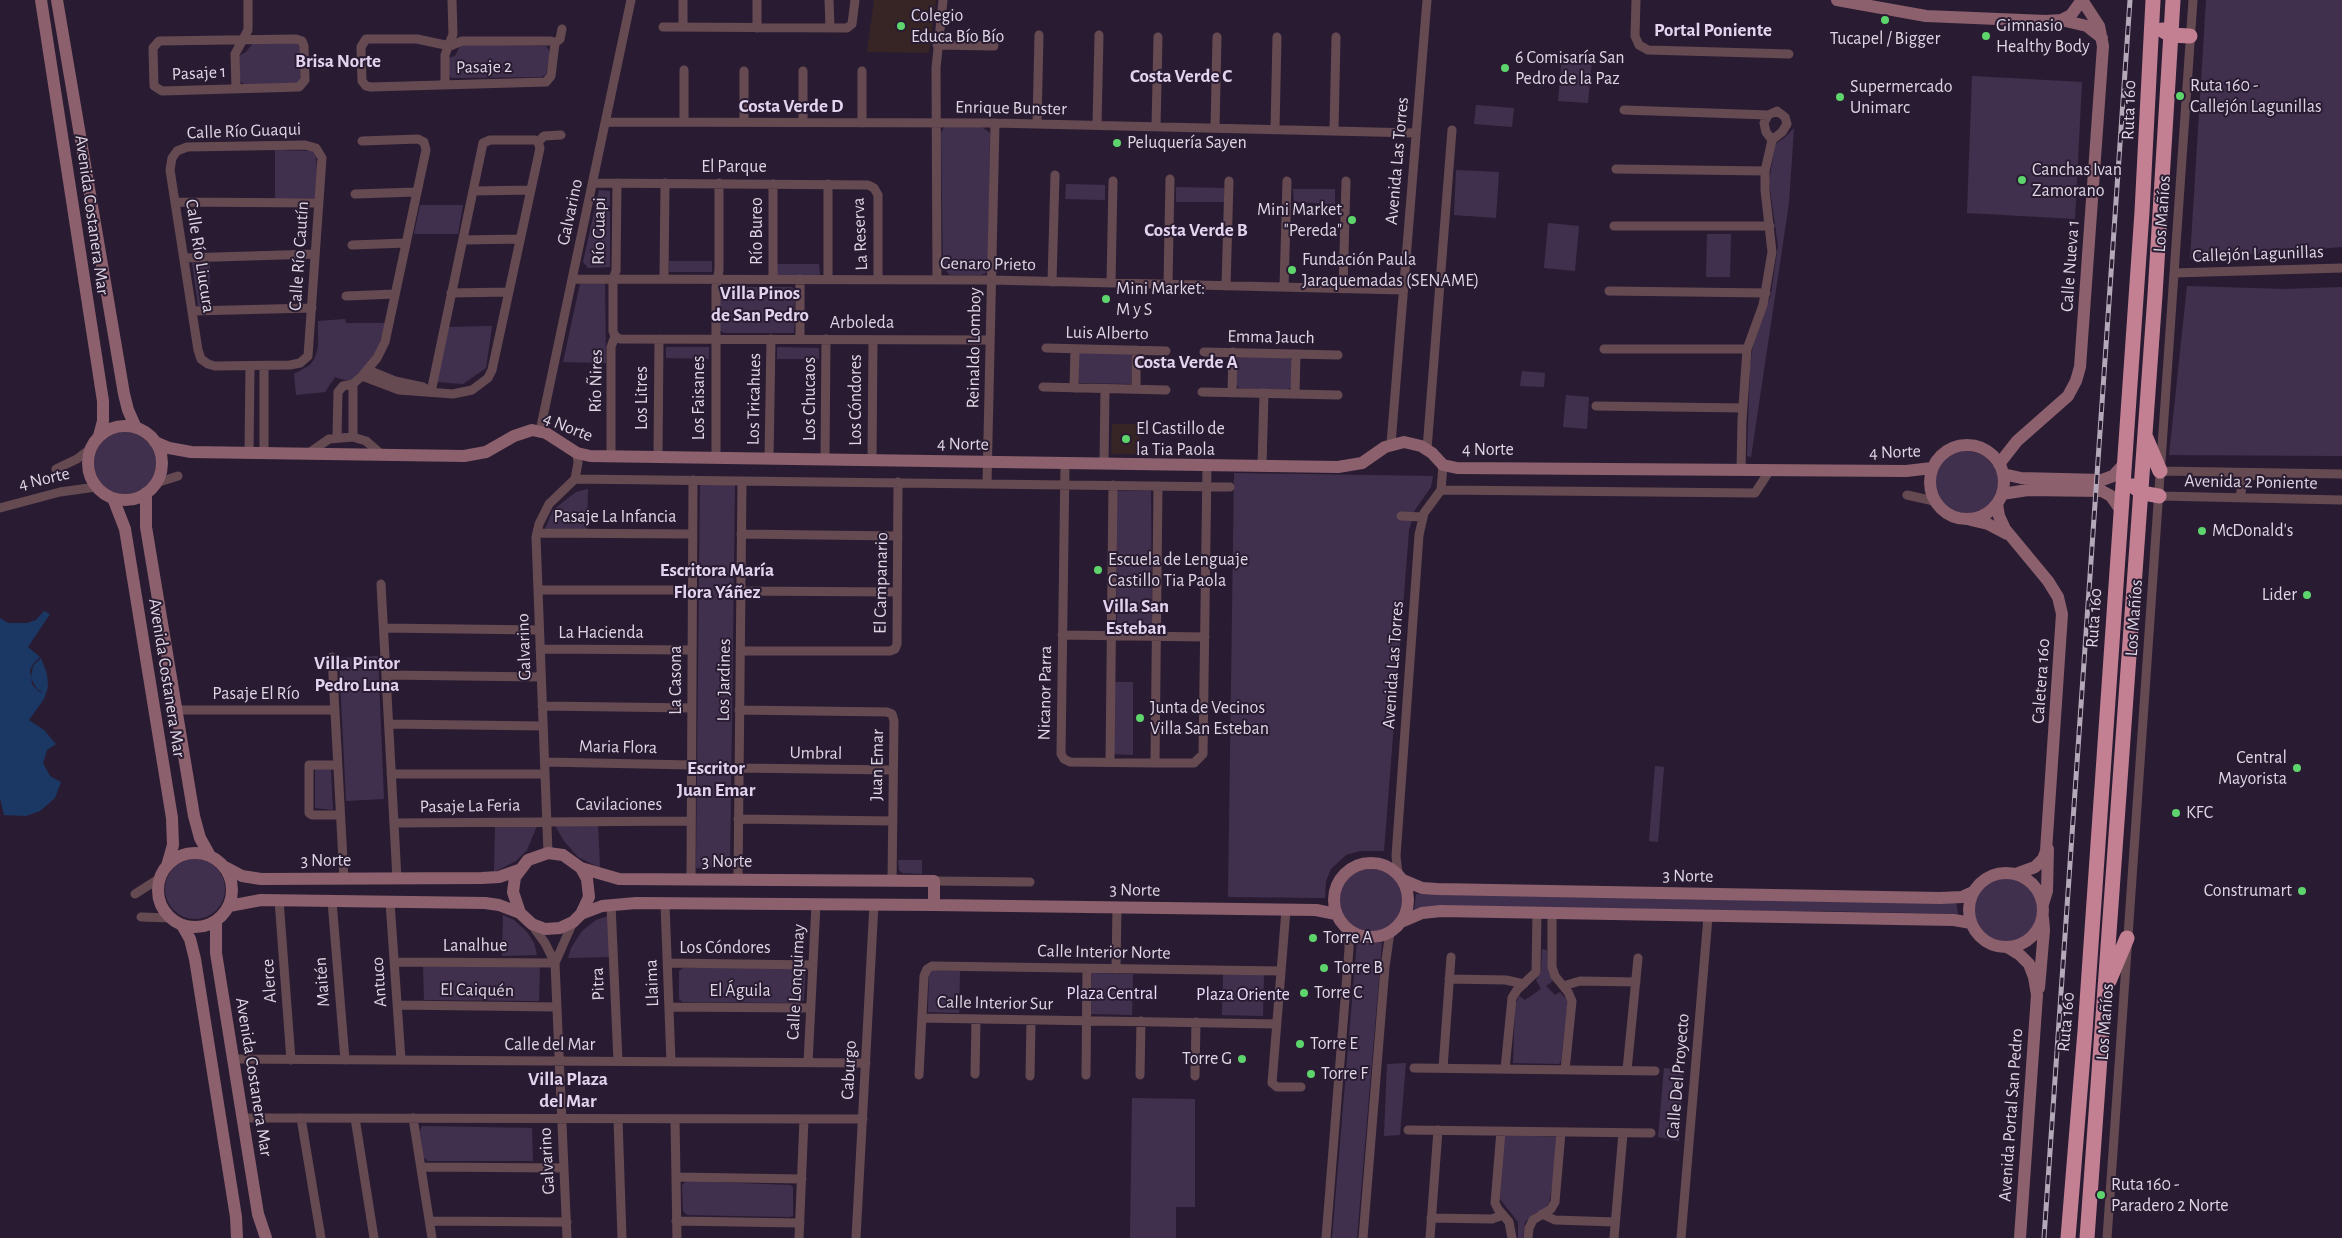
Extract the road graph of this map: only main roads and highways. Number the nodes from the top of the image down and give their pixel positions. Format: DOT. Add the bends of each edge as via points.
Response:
graph roads {
  1 [pos="2173,0"];
  2 [pos="2153,7"];
  3 [pos="2170,35"];
  4 [pos="2190,36"];
  5 [pos="2145,435"];
  6 [pos="2124,464"];
  7 [pos="2160,471"];
  8 [pos="2141,492"];
  9 [pos="2159,496"];
  10 [pos="2127,938"];
  11 [pos="2104,994"];
  12 [pos="2068,1238"];
  13 [pos="2087,1238"];
  1 -- 3 [label="highway, Ruta 160"];
  2 -- 3 [label="highway" via="2159,27"];
  2 -- 6 [label="highway, Ruta 160"];
  3 -- 4 [label="highway"];
  3 -- 5 [label="highway, Ruta 160"];
  5 -- 7 [label="highway"];
  5 -- 8 [label="highway, Ruta 160"];
  6 -- 8 [label="highway" via="2132,484"];
  6 -- 12 [label="highway, Ruta 160"];
  8 -- 9 [label="highway"];
  8 -- 11 [label="highway, Ruta 160"];
  10 -- 11 [label="highway"];
  11 -- 13 [label="highway, Ruta 160"];
}
